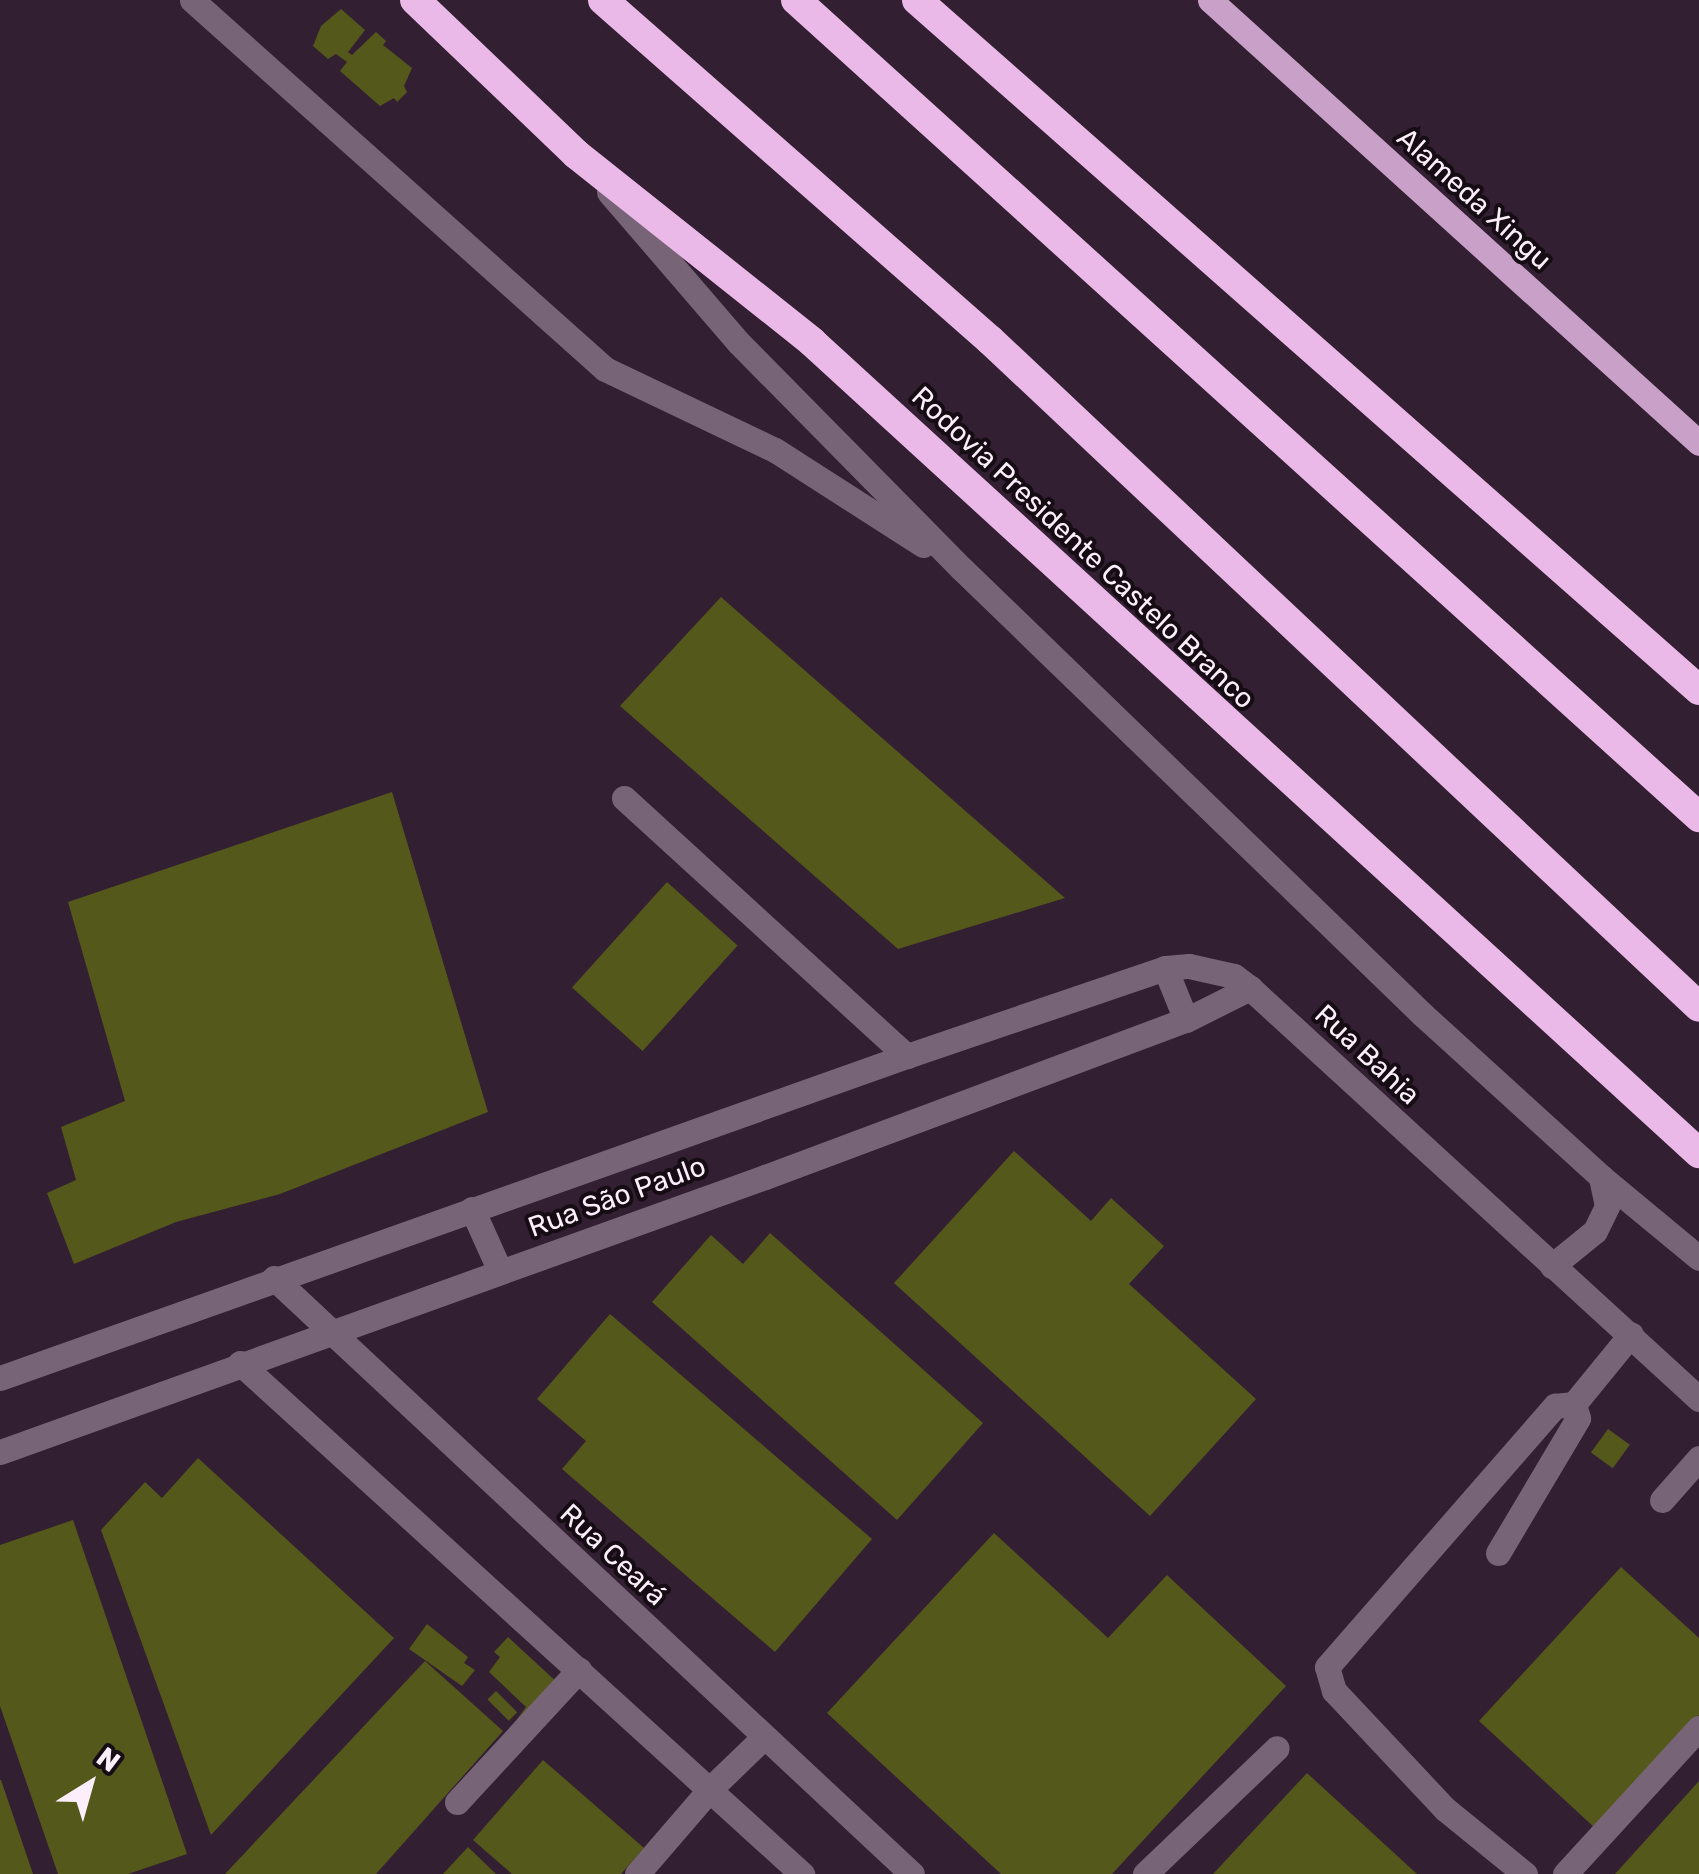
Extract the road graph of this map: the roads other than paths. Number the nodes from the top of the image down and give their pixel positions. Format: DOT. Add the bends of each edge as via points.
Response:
graph roads {
  1 [pos="192,0"];
  2 [pos="415,0"];
  3 [pos="603,0"];
  4 [pos="796,0"];
  5 [pos="917,0"];
  6 [pos="1210,0"];
  7 [pos="576,154"];
  8 [pos="1699,442"];
  9 [pos="962,568"];
  10 [pos="1699,690"];
  11 [pos="624,798"];
  12 [pos="1699,818"];
  13 [pos="1165,968"];
  14 [pos="1111,987"];
  15 [pos="1250,988"];
  16 [pos="1699,1007"];
  17 [pos="1186,1020"];
  18 [pos="907,1056"];
  19 [pos="1699,1154"];
  20 [pos="1601,1176"];
  21 [pos="472,1209"];
  22 [pos="1699,1258"];
  23 [pos="1552,1266"];
  24 [pos="500,1271"];
  25 [pos="274,1278"];
  26 [pos="330,1332"];
  27 [pos="1630,1334"];
  28 [pos="240,1363"];
  29 [pos="0,1378"];
  30 [pos="1699,1399"];
  31 [pos="1574,1404"];
  32 [pos="0,1452"];
  33 [pos="1699,1458"];
  34 [pos="1662,1500"];
  35 [pos="1498,1553"];
  36 [pos="579,1670"];
  37 [pos="1699,1728"];
  38 [pos="764,1737"];
  39 [pos="1277,1748"];
  40 [pos="710,1789"];
  41 [pos="457,1802"];
  42 [pos="637,1874"];
  43 [pos="802,1874"];
  44 [pos="912,1874"];
  45 [pos="1145,1874"];
  46 [pos="1525,1874"];
  47 [pos="1566,1874"];
  1 -- 9 [label="street" via="605,369 775,450"];
  2 -- 7 [label="highway, Rodovia Presidente Castelo Branco"];
  3 -- 16 [label="highway" via="990,340"];
  4 -- 12 [label="highway"];
  5 -- 10 [label="highway"];
  6 -- 8 [label="main road, Alameda Xingu"];
  7 -- 9 [label="street" via="739,343"];
  7 -- 19 [label="highway, Rodovia Presidente Castelo Branco" via="812,342"];
  9 -- 20 [label="street" via="1422,1014"];
  11 -- 18 [label="street"];
  13 -- 14 [label="street, Rua Bahia"];
  13 -- 15 [label="street, Rua Bahia" via="1211,968"];
  13 -- 17 [label="street"];
  14 -- 18 [label="street, Rua São Paulo"];
  15 -- 17 [label="street, Rua São Paulo"];
  15 -- 23 [label="street, Rua Bahia"];
  17 -- 24 [label="street, Rua São Paulo"];
  18 -- 21 [label="street, Rua São Paulo"];
  20 -- 22 [label="street"];
  20 -- 23 [label="street" via="1607,1206 1595,1231"];
  21 -- 24 [label="street"];
  21 -- 25 [label="street, Rua São Paulo"];
  23 -- 27 [label="street, Rua Bahia"];
  24 -- 26 [label="street, Rua São Paulo"];
  25 -- 26 [label="street, Rua Ceará"];
  25 -- 29 [label="street, Rua São Paulo"];
  26 -- 28 [label="street, Rua São Paulo"];
  26 -- 38 [label="street, Rua Ceará"];
  27 -- 30 [label="street, Rua Bahia"];
  27 -- 31 [label="street"];
  28 -- 32 [label="street, Rua São Paulo"];
  28 -- 36 [label="street"];
  31 -- 35 [label="street" via="1578,1418"];
  31 -- 46 [label="street" via="1555,1406 1327,1667 1334,1691 1433,1796"];
  33 -- 34 [label="street"];
  36 -- 40 [label="street"];
  36 -- 41 [label="street"];
  37 -- 47 [label="street"];
  38 -- 40 [label="street"];
  38 -- 44 [label="street, Rua Ceará"];
  39 -- 45 [label="street"];
  40 -- 42 [label="street"];
  40 -- 43 [label="street"];
}
